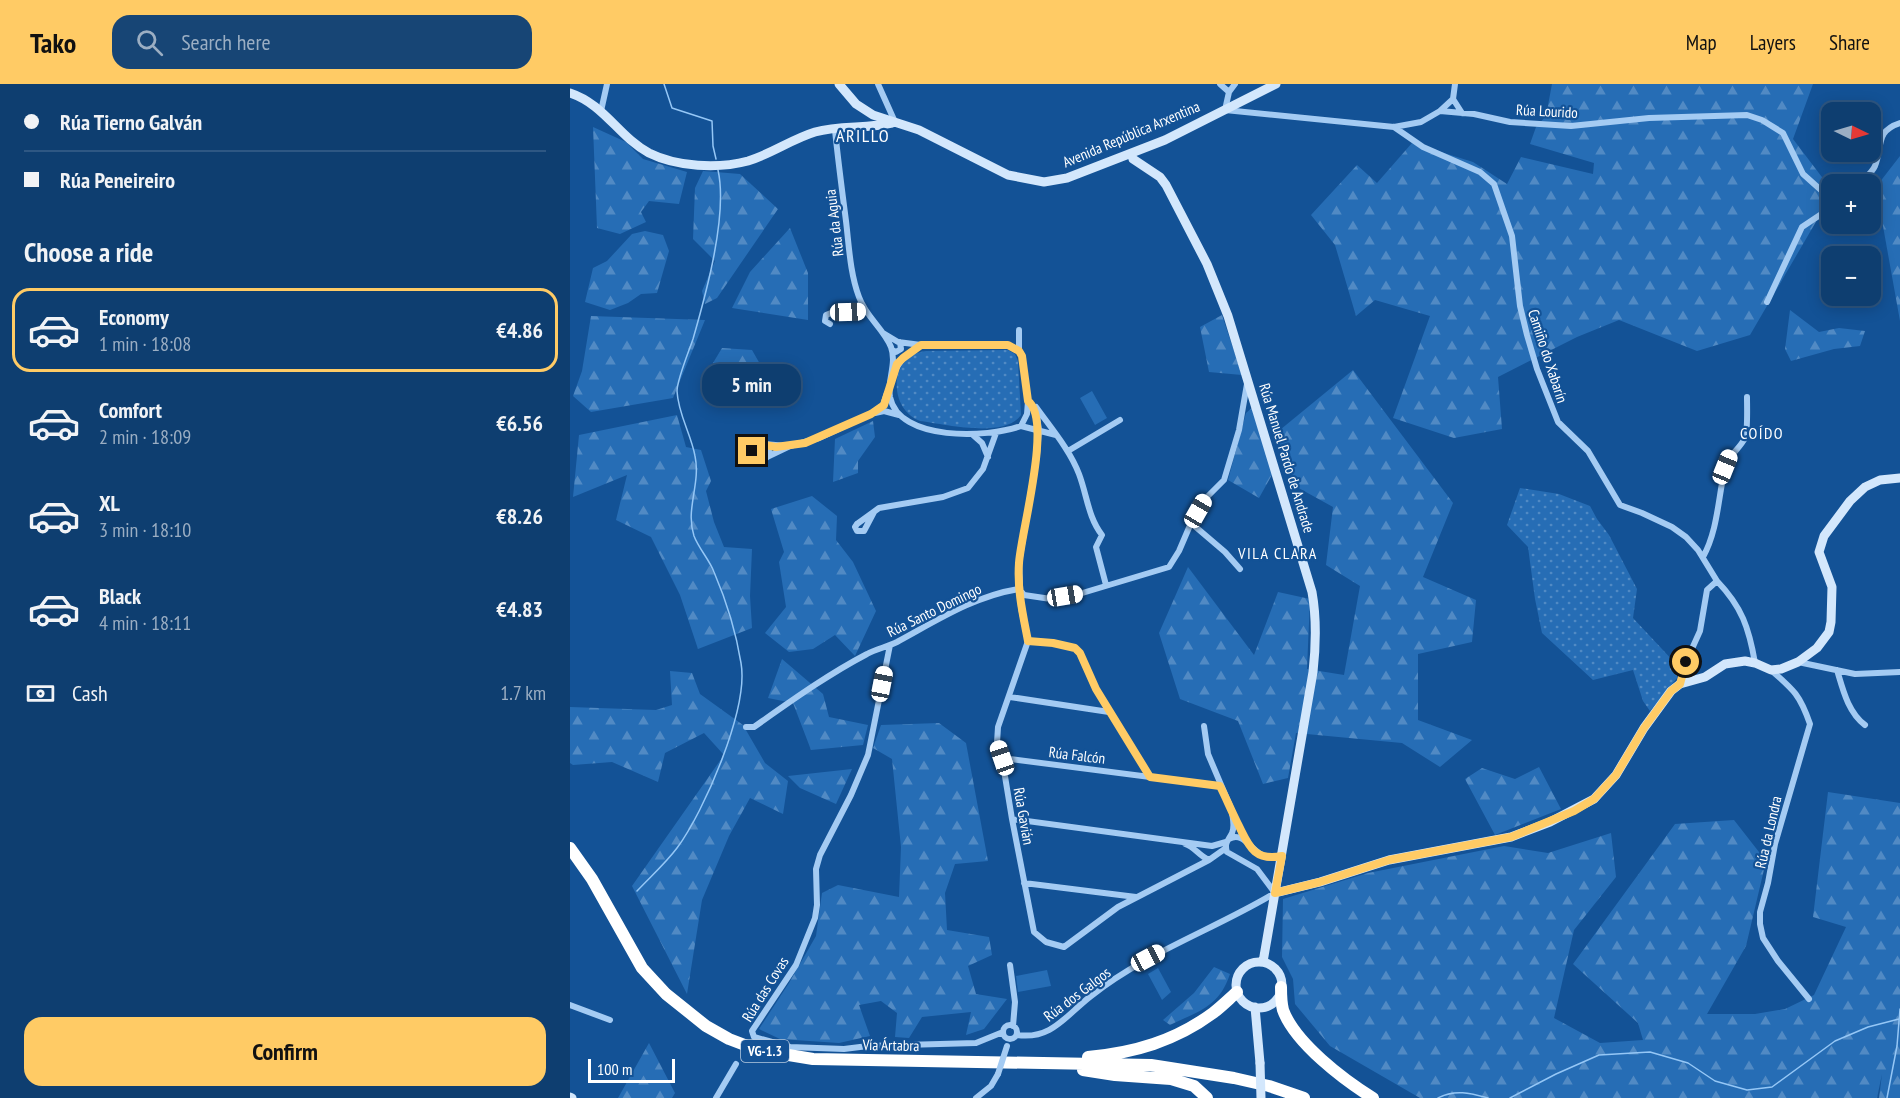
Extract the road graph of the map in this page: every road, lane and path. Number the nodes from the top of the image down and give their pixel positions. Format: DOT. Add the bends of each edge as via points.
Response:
graph roads {
  1 [pos="607,84"];
  2 [pos="839,84"];
  3 [pos="878,84"];
  4 [pos="1220,84"];
  5 [pos="1235,84"];
  6 [pos="1276,84"];
  7 [pos="1455,84"];
  8 [pos="1229,92"];
  9 [pos="570,93"];
  10 [pos="1453,99"];
  11 [pos="856,104"];
  12 [pos="1225,110"];
  13 [pos="601,111"];
  14 [pos="1440,111"];
  15 [pos="1462,113"];
  16 [pos="874,115"];
  17 [pos="895,122"];
  18 [pos="1900,123"];
  19 [pos="867,124"];
  20 [pos="1394,127"];
  21 [pos="835,130"];
  22 [pos="1119,157"];
  23 [pos="1133,160"];
  24 [pos="1869,174"];
  25 [pos="1821,190"];
  26 [pos="1821,214"];
  27 [pos="1767,302"];
  28 [pos="865,312"];
  29 [pos="830,324"];
  30 [pos="1019,330"];
  31 [pos="883,333"];
  32 [pos="900,342"];
  33 [pos="921,345"];
  34 [pos="892,350"];
  35 [pos="1019,351"];
  36 [pos="1248,379"];
  37 [pos="890,381"];
  38 [pos="1747,397"];
  39 [pos="1027,398"];
  40 [pos="871,414"];
  41 [pos="899,415"];
  42 [pos="1120,420"];
  43 [pos="1021,426"];
  44 [pos="1039,430"];
  45 [pos="996,433"];
  46 [pos="972,434"];
  47 [pos="1056,435"];
  48 [pos="762,444"];
  49 [pos="790,446"];
  50 [pos="1068,452"];
  51 [pos="767,457"];
  52 [pos="988,457"];
  53 [pos="1900,478"];
  54 [pos="874,512"];
  55 [pos="1191,524"];
  56 [pos="1702,557"];
  57 [pos="1240,569"];
  58 [pos="1717,581"];
  59 [pos="1106,585"];
  60 [pos="1019,589"];
  61 [pos="1028,641"];
  62 [pos="890,645"];
  63 [pos="1798,662"];
  64 [pos="1755,663"];
  65 [pos="1771,670"];
  66 [pos="1837,670"];
  67 [pos="1900,672"];
  68 [pos="1680,684"];
  69 [pos="1010,697"];
  70 [pos="1109,712"];
  71 [pos="1865,724"];
  72 [pos="1204,726"];
  73 [pos="746,727"];
  74 [pos="1002,758"];
  75 [pos="1133,766"];
  76 [pos="1150,777"];
  77 [pos="1220,786"];
  78 [pos="1232,813"];
  79 [pos="1012,819"];
  80 [pos="1173,840"];
  81 [pos="1245,840"];
  82 [pos="1227,843"];
  83 [pos="570,848"];
  84 [pos="1195,849"];
  85 [pos="1239,854"];
  86 [pos="1282,856"];
  87 [pos="1211,859"];
  88 [pos="1189,870"];
  89 [pos="1024,883"];
  90 [pos="1275,893"];
  91 [pos="1136,897"];
  92 [pos="1263,962"];
  93 [pos="1010,964"];
  94 [pos="1281,987"];
  95 [pos="1237,992"];
  96 [pos="1809,999"];
  97 [pos="570,1005"];
  98 [pos="1256,1007"];
  99 [pos="610,1020"];
  100 [pos="1013,1026"];
  101 [pos="1004,1032"];
  102 [pos="1017,1035"];
  103 [pos="1008,1043"];
  104 [pos="1056,1063"];
  105 [pos="736,1064"];
  106 [pos="716,1098"];
  107 [pos="978,1098"];
  108 [pos="1207,1098"];
  109 [pos="1261,1098"];
  110 [pos="1304,1098"];
  111 [pos="1373,1098"];
  1 -- 13 [label="street"];
  2 -- 11 [label="street, Avenida República Arxentina"];
  3 -- 17 [label="street"];
  4 -- 8 [label="street"];
  5 -- 8 [label="street"];
  6 -- 12 [label="street, Avenida República Arxentina"];
  7 -- 10 [label="street"];
  8 -- 12 [label="street"];
  9 -- 13 [label="street"];
  10 -- 14 [label="street"];
  10 -- 15 [label="street"];
  11 -- 16 [label="street, Avenida República Arxentina"];
  11 -- 19 [label="street, Avenida República Arxentina"];
  12 -- 20 [label="street"];
  12 -- 23 [label="street, Avenida República Arxentina"];
  13 -- 21 [label="street" via="648,153 685,164 748,161 815,132"];
  14 -- 15 [label="street, Rúa Lourido"];
  14 -- 20 [label="street" via="1421,122"];
  15 -- 25 [label="street, Rúa Lourido" via="1510,122 1571,126 1649,118 1747,115 1782,133 1803,174"];
  16 -- 17 [label="street, Avenida República Arxentina"];
  16 -- 19 [label="street"];
  17 -- 19 [label="street, Avenida República Arxentina"];
  17 -- 22 [label="street, Avenida República Arxentina" via="930,135 1008,175 1034,182 1057,181"];
  18 -- 24 [label="street" via="1890,126 1882,136 1875,168"];
  19 -- 21 [label="street"];
  20 -- 56 [label="street, Camiño do Xabarín" via="1423,147 1480,172 1494,184 1512,236 1527,335 1558,422 1588,451 1620,505 1672,527"];
  21 -- 28 [label="street, Rúa da Aguia" via="851,266"];
  22 -- 23 [label="street, Rúa Manuel Pardo de Andrade" via="1122,162"];
  23 -- 36 [label="street, Rúa Manuel Pardo de Andrade" via="1166,185 1208,264"];
  26 -- 27 [label="street" via="1802,227"];
  28 -- 29 [label="street" via="831,313 825,321"];
  28 -- 31 [label="street, Rúa da Aguia"];
  30 -- 35 [label="street"];
  31 -- 32 [label="street, Rúa da Aguia"];
  31 -- 34 [label="street, Rúa da Aguia"];
  32 -- 33 [label="street, Rúa da Aguia"];
  32 -- 34 [label="street" via="901,349"];
  33 -- 35 [label="street, Rúa da Aguia" via="1008,345"];
  33 -- 37 [label="street" via="897,364"];
  34 -- 37 [label="street, Rúa da Aguia"];
  35 -- 39 [label="street"];
  36 -- 55 [label="street" via="1239,430 1224,480 1205,499"];
  36 -- 86 [label="street, Rúa Manuel Pardo de Andrade" via="1316,614 1313,672"];
  37 -- 40 [label="street" via="884,405"];
  37 -- 41 [label="street, Rúa da Aguia" via="890,397"];
  38 -- 56 [label="street" via="1747,435 1725,467 1711,540"];
  39 -- 43 [label="street" via="1027,414"];
  39 -- 44 [label="street" via="1037,416"];
  39 -- 47 [label="street"];
  40 -- 41 [label="street" via="884,411"];
  40 -- 49 [label="street" via="819,438"];
  41 -- 46 [label="street" via="924,428"];
  42 -- 50 [label="street"];
  43 -- 44 [label="street"];
  43 -- 45 [label="street"];
  44 -- 47 [label="street"];
  44 -- 60 [label="street, Rúa Gavián" via="1019,562"];
  45 -- 46 [label="street"];
  45 -- 52 [label="street"];
  46 -- 52 [label="street" via="982,443"];
  47 -- 50 [label="street"];
  48 -- 49 [label="street"];
  48 -- 51 [label="street" via="768,447"];
  48 -- 51 [label="street" via="754,447 753,454 758,460"];
  49 -- 51 [label="street"];
  50 -- 59 [label="street" via="1079,473 1091,518 1102,535 1096,547"];
  52 -- 54 [label="street" via="968,488"];
  53 -- 63 [label="street" via="1880,480 1865,487 1824,536 1819,552 1832,587 1831,622 1825,638"];
  54 -- 54 [label="street" via="866,528 857,531 857,524"];
  55 -- 57 [label="street"];
  55 -- 59 [label="street" via="1169,567"];
  56 -- 58 [label="street, Camiño do Xabarín"];
  58 -- 64 [label="street, Camiño do Xabarín" via="1740,608"];
  58 -- 68 [label="street" via="1707,590 1700,631"];
  59 -- 60 [label="street" via="1051,599 1024,595"];
  60 -- 61 [label="street, Rúa Gavián"];
  60 -- 62 [label="street, Rúa Santo Domingo" via="960,607"];
  61 -- 69 [label="street, Rúa Gavián"];
  61 -- 70 [label="street" via="1075,648"];
  62 -- 73 [label="street, Rúa Santo Domingo" via="822,680 754,727"];
  62 -- 101 [label="street, Rúa das Covas" via="868,755 816,869 815,918 796,965 752,1031 754,1037 790,1047 844,1049 976,1043"];
  63 -- 65 [label="street"];
  63 -- 66 [label="street"];
  64 -- 65 [label="street"];
  64 -- 68 [label="street" via="1725,664 1705,677"];
  65 -- 96 [label="street, Rúa da Londra" via="1796,693 1810,724 1778,832 1760,924 1763,938 1778,961"];
  66 -- 67 [label="street" via="1854,674"];
  66 -- 71 [label="street" via="1850,708"];
  68 -- 90 [label="street" via="1644,728 1616,775 1594,799 1574,811 1511,837 1389,860"];
  69 -- 70 [label="street"];
  69 -- 74 [label="street, Rúa Gavián" via="998,727 997,743"];
  70 -- 75 [label="street"];
  72 -- 77 [label="street" via="1208,754"];
  74 -- 75 [label="street, Rúa Falcón"];
  74 -- 79 [label="street, Rúa Gavián"];
  75 -- 76 [label="street, Rúa Falcón"];
  75 -- 76 [label="street"];
  76 -- 77 [label="street, Rúa Falcón"];
  77 -- 78 [label="street"];
  78 -- 81 [label="street"];
  78 -- 82 [label="street" via="1234,823"];
  79 -- 80 [label="street"];
  79 -- 89 [label="street, Rúa Gavián"];
  80 -- 82 [label="street" via="1212,846"];
  80 -- 84 [label="street"];
  81 -- 82 [label="street" via="1235,836"];
  81 -- 85 [label="street"];
  81 -- 86 [label="street" via="1265,857"];
  82 -- 85 [label="street"];
  82 -- 87 [label="street, Rúa Gavián"];
  83 -- 104 [label="highway, Vía Ártabra / VG-1.3" via="642,968 689,1014 729,1039 758,1050 813,1059"];
  84 -- 87 [label="street" via="1201,857"];
  84 -- 88 [label="street"];
  85 -- 87 [label="street, Rúa Gavián"];
  85 -- 90 [label="street" via="1257,869"];
  86 -- 90 [label="street, Rúa Manuel Pardo de Andrade"];
  87 -- 88 [label="street, Rúa Gavián"];
  88 -- 91 [label="street, Rúa Gavián"];
  89 -- 91 [label="street"];
  89 -- 91 [label="street, Rúa Gavián" via="1034,932 1046,942 1064,947"];
  90 -- 92 [label="street, Rúa Manuel Pardo de Andrade"];
  90 -- 102 [label="street, Rúa dos Galgos" via="1148,958 1049,1031 1037,1036"];
  92 -- 94 [label="street" via="1275,968"];
  92 -- 95 [label="street" via="1244,968 1237,979"];
  93 -- 100 [label="street" via="1016,1002"];
  94 -- 98 [label="street" via="1273,1003"];
  94 -- 111 [label="highway" via="1284,1013 1308,1046"];
  95 -- 98 [label="street" via="1244,1002"];
  95 -- 104 [label="highway" via="1214,1013 1157,1044"];
  97 -- 99 [label="street"];
  98 -- 109 [label="street, bridge"];
  100 -- 101 [label="street" via="1006,1027"];
  100 -- 102 [label="street"];
  101 -- 103 [label="street"];
  102 -- 103 [label="street"];
  103 -- 107 [label="street, bridge" via="998,1074"];
  104 -- 108 [label="highway" via="1115,1075 1171,1078 1194,1086"];
  104 -- 110 [label="highway, Vía Ártabra / VG-1.3" via="1194,1070"];
  105 -- 106 [label="street"];
}
